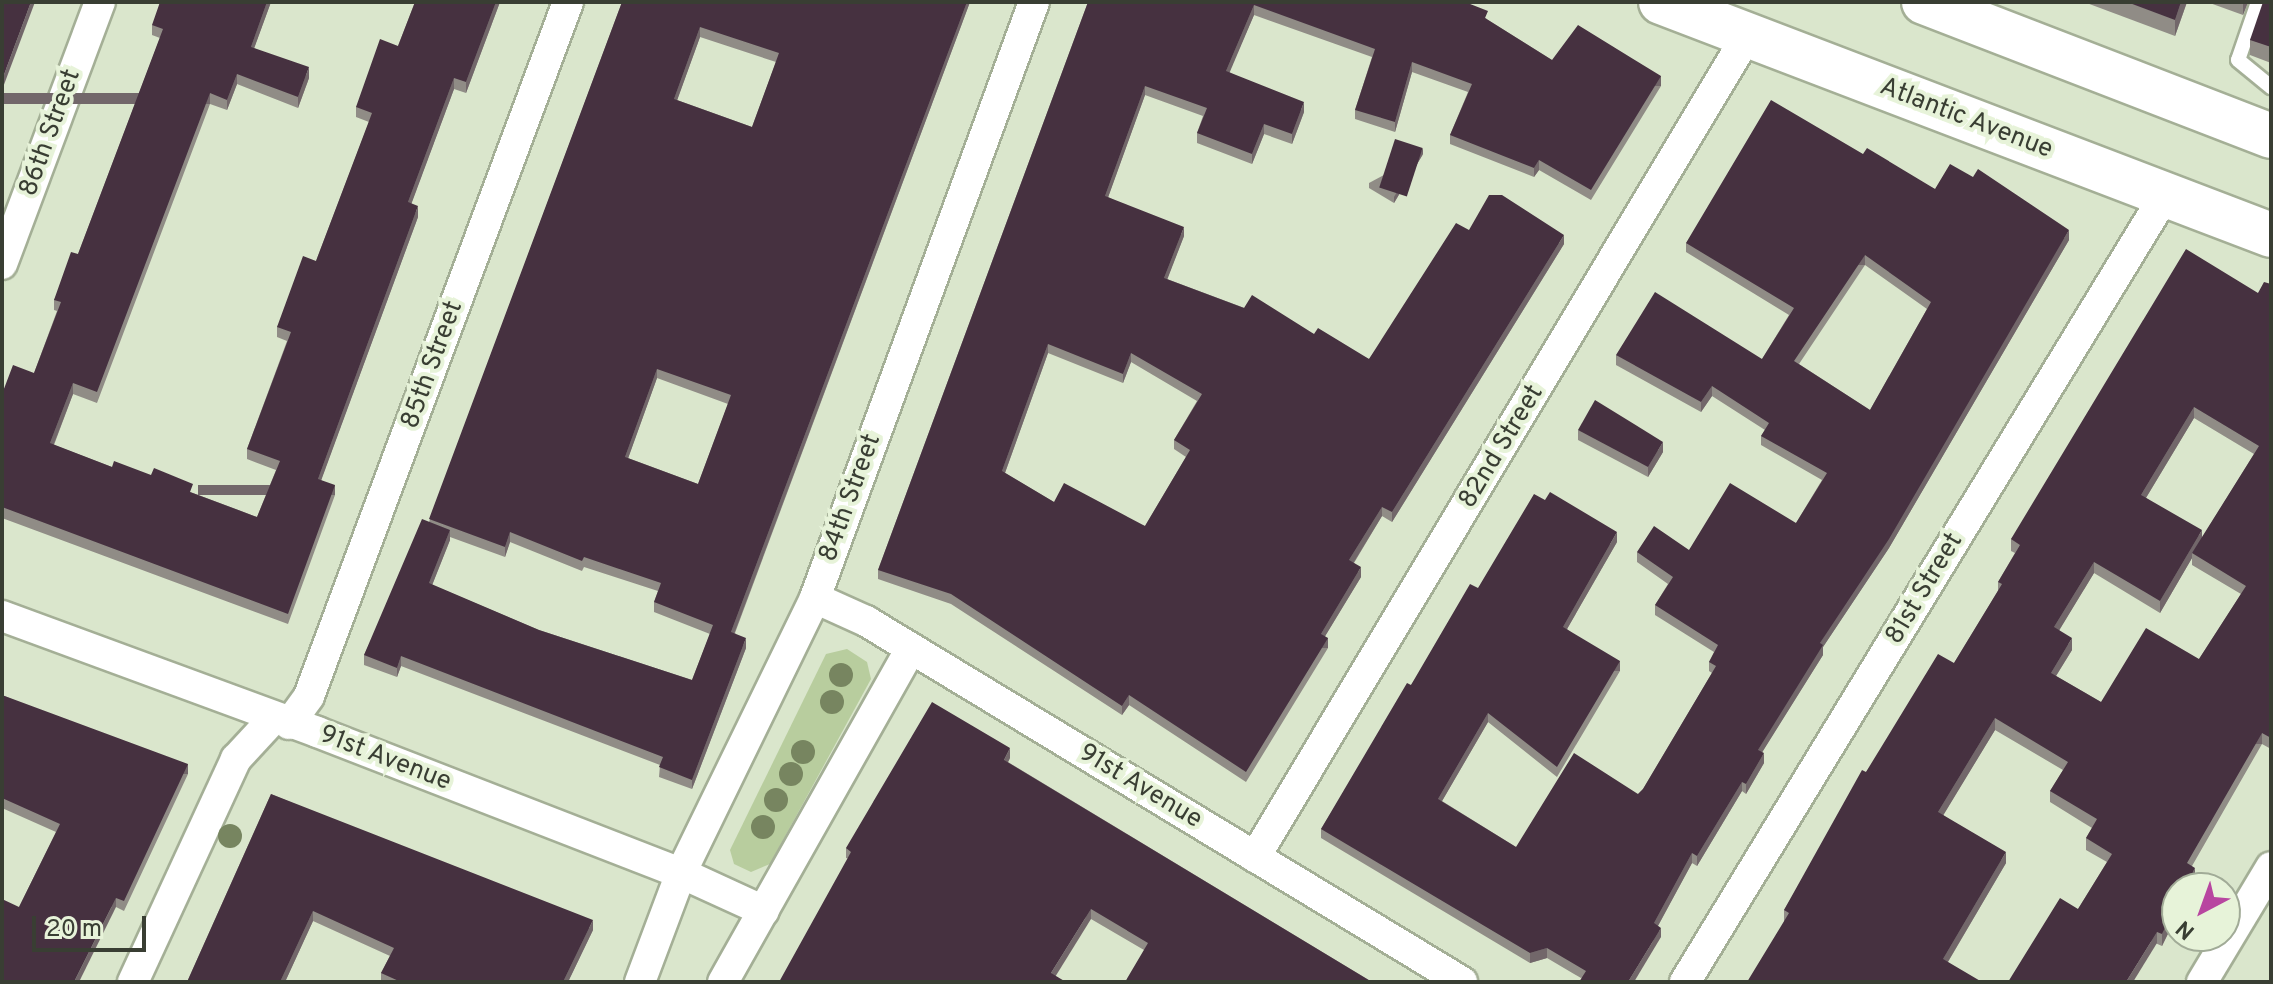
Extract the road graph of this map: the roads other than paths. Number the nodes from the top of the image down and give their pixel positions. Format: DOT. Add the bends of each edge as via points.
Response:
graph roads {
  1 [pos="100,2"];
  2 [pos="568,2"];
  3 [pos="1034,2"];
  4 [pos="1661,2"];
  5 [pos="2258,2"];
  6 [pos="1937,4"];
  7 [pos="1747,36"];
  8 [pos="2271,87"];
  9 [pos="2271,136"];
  10 [pos="2165,195"];
  11 [pos="2271,235"];
  12 [pos="2,264"];
  13 [pos="815,598"];
  14 [pos="2,616"];
  15 [pos="911,648"];
  16 [pos="282,721"];
  17 [pos="1255,857"];
  18 [pos="2271,867"];
  19 [pos="681,873"];
  20 [pos="764,911"];
  21 [pos="133,982"];
  22 [pos="640,982"];
  23 [pos="723,982"];
  24 [pos="1462,982"];
  25 [pos="1685,982"];
  26 [pos="2202,982"];
  1 -- 12 [label="street, 86th Street"];
  2 -- 16 [label="street, 85th Street" via="314,683"];
  3 -- 13 [label="street, 84th Street"];
  4 -- 7 [label="main road, Atlantic Avenue"];
  5 -- 8 [label="lane" via="2238,60"];
  6 -- 9 [label="main road"];
  7 -- 10 [label="main road, Atlantic Avenue"];
  7 -- 17 [label="street, 82nd Street"];
  10 -- 11 [label="main road, Atlantic Avenue"];
  10 -- 25 [label="street, 81st Street"];
  13 -- 15 [label="street, 91st Avenue" via="844,608"];
  13 -- 19 [label="street, 84th Street"];
  14 -- 16 [label="street, 91st Avenue"];
  15 -- 17 [label="street, 91st Avenue"];
  15 -- 20 [label="street"];
  16 -- 19 [label="street, 91st Avenue"];
  16 -- 21 [label="street, 85th Street" via="236,759"];
  17 -- 24 [label="street, 91st Avenue"];
  18 -- 26 [label="street"];
  19 -- 20 [label="street, 91st Avenue"];
  19 -- 22 [label="street, 84th Street"];
  20 -- 23 [label="street"];
}
